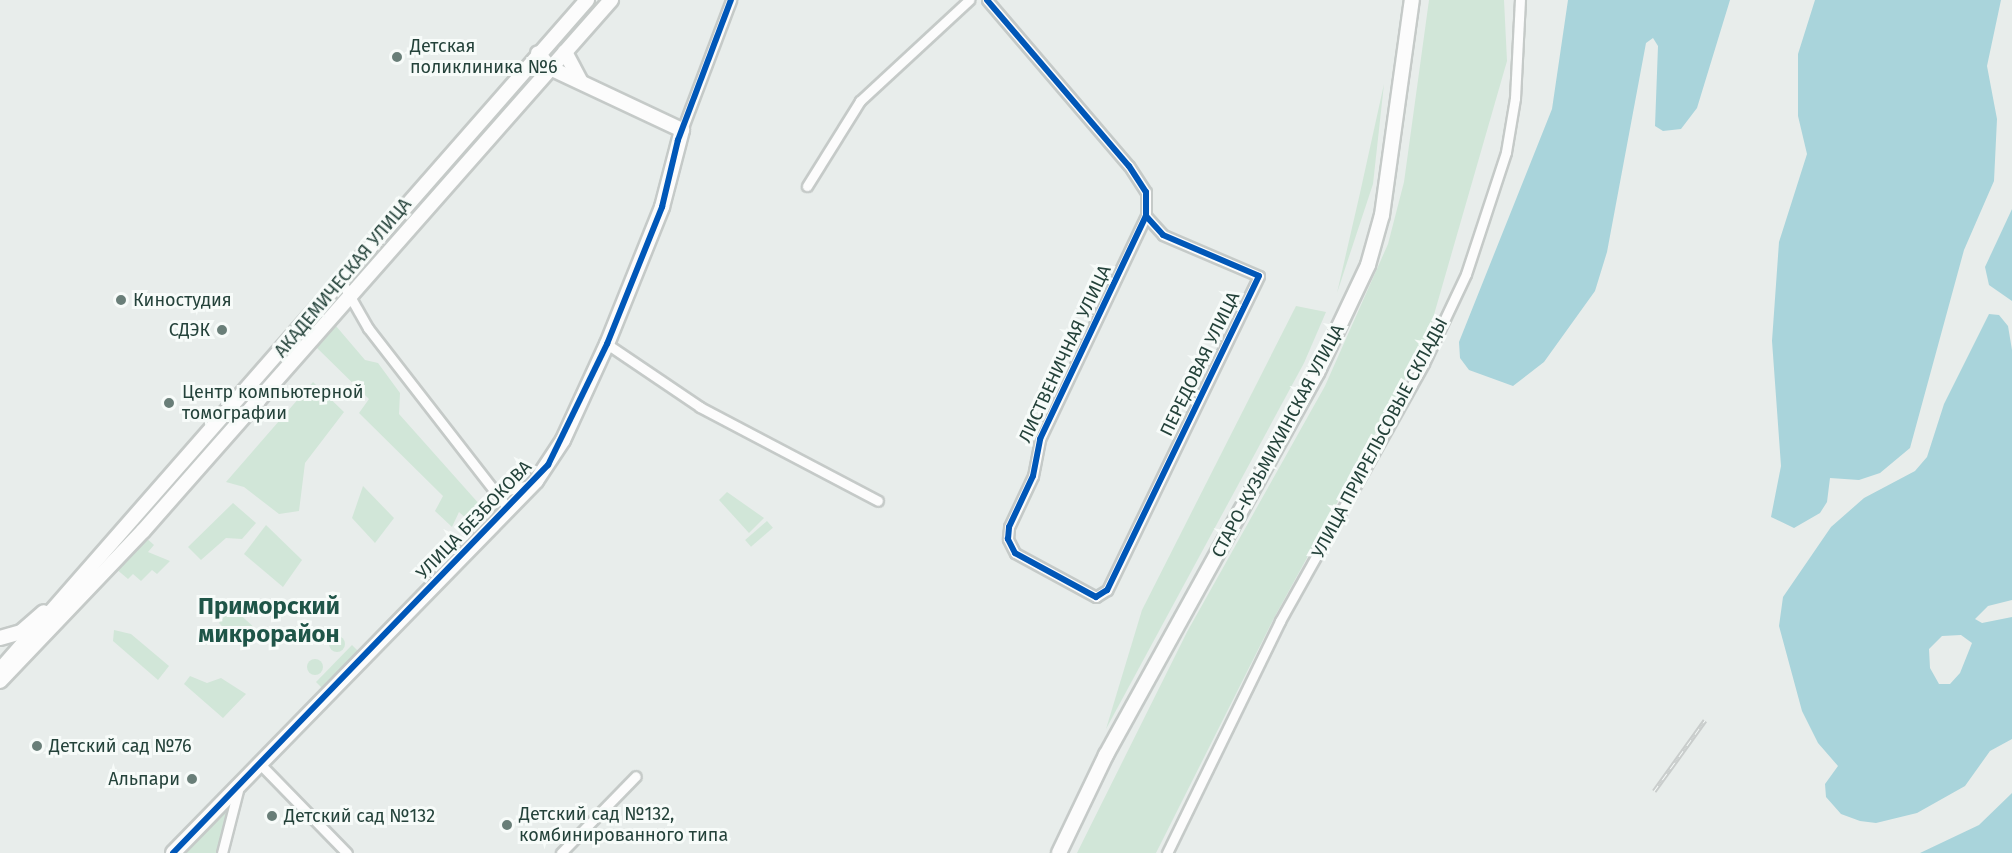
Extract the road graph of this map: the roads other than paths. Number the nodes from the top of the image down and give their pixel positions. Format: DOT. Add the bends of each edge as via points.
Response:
graph roads {
  1 [pos="587,0"];
  2 [pos="611,0"];
  3 [pos="731,0"];
  4 [pos="969,0"];
  5 [pos="987,0"];
  6 [pos="1412,0"];
  7 [pos="1520,0"];
  8 [pos="565,52"];
  9 [pos="538,53"];
  10 [pos="550,68"];
  11 [pos="580,80"];
  12 [pos="513,81"];
  13 [pos="525,97"];
  14 [pos="682,130"];
  15 [pos="807,186"];
  16 [pos="1146,216"];
  17 [pos="340,279"];
  18 [pos="346,297"];
  19 [pos="607,344"];
  20 [pos="536,481"];
  21 [pos="495,493"];
  22 [pos="878,501"];
  23 [pos="507,507"];
  24 [pos="83,579"];
  25 [pos="1096,597"];
  26 [pos="0,638"];
  27 [pos="3,670"];
  28 [pos="261,765"];
  29 [pos="636,776"];
  30 [pos="238,790"];
  31 [pos="173,853"];
  32 [pos="222,853"];
  33 [pos="347,853"];
  34 [pos="561,853"];
  35 [pos="1059,853"];
  36 [pos="1167,853"];
  1 -- 9 [label="main road, АКАДЕМИЧЕСКАЯ УЛИЦА"];
  2 -- 8 [label="main road"];
  3 -- 14 [label="street, УЛИЦА БЕЗБОКОВА"];
  4 -- 15 [label="street" via="860,101"];
  5 -- 16 [label="street" via="1138,178 1146,192"];
  6 -- 35 [label="main road, СТАРО-КУЗЬМИХИНСКАЯ УЛИЦА" via="1382,215 1368,265 1317,373 1106,755"];
  7 -- 36 [label="street, УЛИЦА ПРИРЕЛЬСОВЫЕ СКЛАДЫ" via="1515,98 1506,152 1466,274 1424,363 1280,621"];
  8 -- 10 [label="main road"];
  8 -- 11 [label="main road"];
  9 -- 10 [label="main road"];
  9 -- 12 [label="main road, АКАДЕМИЧЕСКАЯ УЛИЦА"];
  10 -- 11 [label="main road"];
  10 -- 13 [label="main road"];
  11 -- 14 [label="main road"];
  12 -- 13 [label="main road"];
  12 -- 17 [label="main road, АКАДЕМИЧЕСКАЯ УЛИЦА"];
  13 -- 18 [label="main road"];
  14 -- 19 [label="main road, УЛИЦА БЕЗБОКОВА" via="662,207"];
  16 -- 25 [label="street, ЛИСТВЕНИЧНАЯ УЛИЦА" via="1040,439 1033,476 1008,539 1015,553"];
  16 -- 25 [label="street, ПЕРЕДОВАЯ УЛИЦА" via="1163,235 1259,276 1107,590"];
  17 -- 18 [label="street"];
  17 -- 24 [label="main road, АКАДЕМИЧЕСКАЯ УЛИЦА"];
  18 -- 21 [label="street"];
  18 -- 27 [label="main road"];
  19 -- 20 [label="main road, УЛИЦА БЕЗБОКОВА" via="562,440"];
  19 -- 22 [label="street" via="700,407"];
  20 -- 21 [label="street"];
  20 -- 23 [label="main road, УЛИЦА БЕЗБОКОВА"];
  21 -- 23 [label="street"];
  23 -- 28 [label="main road, УЛИЦА БЕЗБОКОВА"];
  24 -- 26 [label="main road" via="21,632"];
  24 -- 27 [label="main road, АКАДЕМИЧЕСКАЯ УЛИЦА"];
  28 -- 30 [label="main road, УЛИЦА БЕЗБОКОВА"];
  28 -- 33 [label="street"];
  29 -- 34 [label="street"];
  30 -- 31 [label="main road, УЛИЦА БЕЗБОКОВА"];
  30 -- 32 [label="street, УЛИЦА БЕЗБОКОВА"];
}
